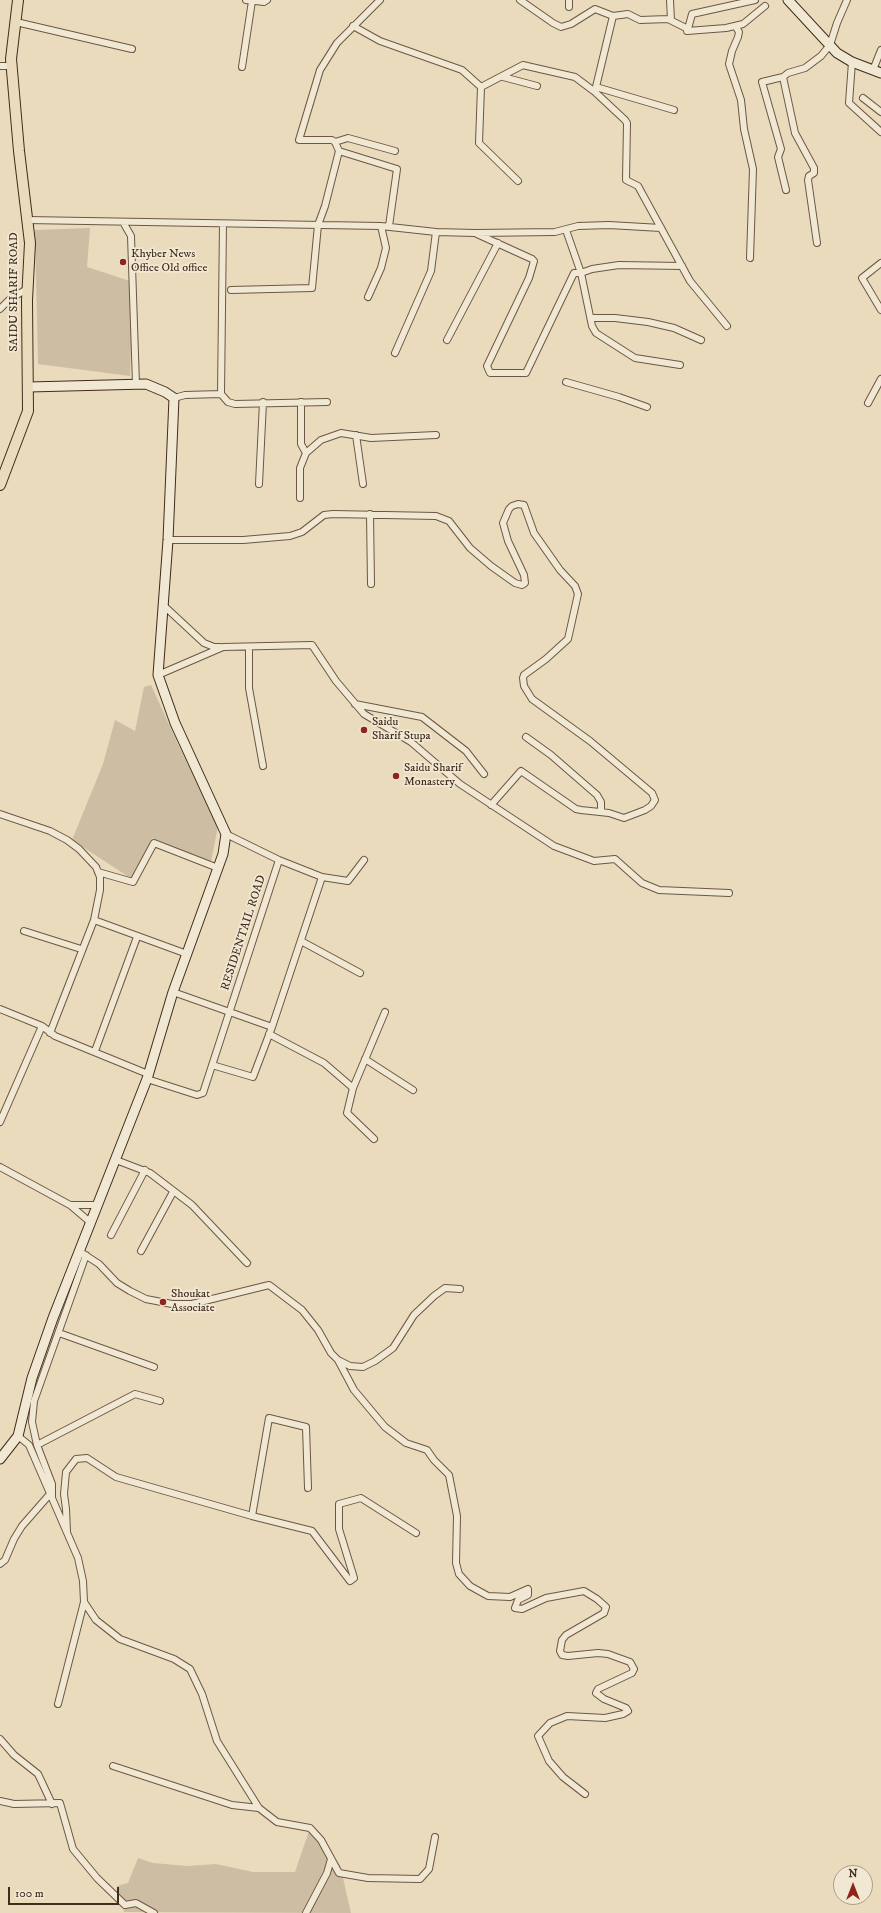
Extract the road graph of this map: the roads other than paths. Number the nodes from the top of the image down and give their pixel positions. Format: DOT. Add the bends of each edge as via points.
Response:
graph roads {
  1 [pos="18,0"];
  2 [pos="246,0"];
  3 [pos="252,0"];
  4 [pos="267,0"];
  5 [pos="380,0"];
  6 [pos="520,0"];
  7 [pos="569,0"];
  8 [pos="755,0"];
  9 [pos="788,0"];
  10 [pos="847,0"];
  11 [pos="669,1"];
  12 [pos="765,6"];
  13 [pos="570,7"];
  14 [pos="613,16"];
  15 [pos="671,20"];
  16 [pos="16,22"];
  17 [pos="353,26"];
  18 [pos="736,27"];
  19 [pos="687,31"];
  20 [pos="830,45"];
  21 [pos="132,49"];
  22 [pos="881,50"];
  23 [pos="852,62"];
  24 [pos="0,66"];
  25 [pos="11,66"];
  26 [pos="242,67"];
  27 [pos="877,71"];
  28 [pos="502,77"];
  29 [pos="783,77"];
  30 [pos="537,86"];
  31 [pos="481,87"];
  32 [pos="595,90"];
  33 [pos="863,98"];
  34 [pos="674,110"];
  35 [pos="881,112"];
  36 [pos="881,132"];
  37 [pos="335,142"];
  38 [pos="339,150"];
  39 [pos="394,151"];
  40 [pos="518,180"];
  41 [pos="786,190"];
  42 [pos="27,220"];
  43 [pos="123,222"];
  44 [pos="223,224"];
  45 [pos="318,225"];
  46 [pos="380,226"];
  47 [pos="389,226"];
  48 [pos="661,228"];
  49 [pos="566,230"];
  50 [pos="436,232"];
  51 [pos="475,233"];
  52 [pos="498,243"];
  53 [pos="817,243"];
  54 [pos="750,258"];
  55 [pos="682,266"];
  56 [pos="880,267"];
  57 [pos="581,273"];
  58 [pos="27,289"];
  59 [pos="231,290"];
  60 [pos="368,297"];
  61 [pos="0,309"];
  62 [pos="881,310"];
  63 [pos="591,318"];
  64 [pos="727,326"];
  65 [pos="447,340"];
  66 [pos="701,340"];
  67 [pos="395,353"];
  68 [pos="680,365"];
  69 [pos="881,379"];
  70 [pos="566,382"];
  71 [pos="136,384"];
  72 [pos="29,387"];
  73 [pos="221,394"];
  74 [pos="174,398"];
  75 [pos="263,402"];
  76 [pos="301,402"];
  77 [pos="327,402"];
  78 [pos="868,403"];
  79 [pos="647,407"];
  80 [pos="436,435"];
  81 [pos="356,436"];
  82 [pos="306,453"];
  83 [pos="259,484"];
  84 [pos="363,484"];
  85 [pos="0,485"];
  86 [pos="300,498"];
  87 [pos="370,514"];
  88 [pos="168,540"];
  89 [pos="371,584"];
  90 [pos="162,604"];
  91 [pos="223,647"];
  92 [pos="248,647"];
  93 [pos="158,675"];
  94 [pos="355,704"];
  95 [pos="526,737"];
  96 [pos="263,766"];
  97 [pos="484,774"];
  98 [pos="491,805"];
  99 [pos="601,812"];
  100 [pos="0,814"];
  101 [pos="226,834"];
  102 [pos="279,860"];
  103 [pos="364,860"];
  104 [pos="218,868"];
  105 [pos="98,872"];
  106 [pos="322,878"];
  107 [pos="729,893"];
  108 [pos="94,920"];
  109 [pos="24,931"];
  110 [pos="137,937"];
  111 [pos="301,941"];
  112 [pos="82,949"];
  113 [pos="187,954"];
  114 [pos="360,973"];
  115 [pos="174,992"];
  116 [pos="0,1009"];
  117 [pos="230,1012"];
  118 [pos="385,1012"];
  119 [pos="42,1026"];
  120 [pos="272,1027"];
  121 [pos="50,1033"];
  122 [pos="269,1034"];
  123 [pos="95,1051"];
  124 [pos="365,1059"];
  125 [pos="212,1066"];
  126 [pos="148,1076"];
  127 [pos="353,1088"];
  128 [pos="413,1090"];
  129 [pos="0,1122"];
  130 [pos="374,1139"];
  131 [pos="116,1160"];
  132 [pos="0,1167"];
  133 [pos="145,1170"];
  134 [pos="173,1192"];
  135 [pos="70,1205"];
  136 [pos="98,1205"];
  137 [pos="90,1222"];
  138 [pos="111,1235"];
  139 [pos="141,1251"];
  140 [pos="83,1253"];
  141 [pos="247,1262"];
  142 [pos="460,1289"];
  143 [pos="59,1333"];
  144 [pos="338,1360"];
  145 [pos="154,1367"];
  146 [pos="160,1401"];
  147 [pos="18,1436"];
  148 [pos="37,1445"];
  149 [pos="0,1459"];
  150 [pos="308,1488"];
  151 [pos="51,1496"];
  152 [pos="252,1516"];
  153 [pos="67,1532"];
  154 [pos="416,1533"];
  155 [pos="0,1564"];
  156 [pos="84,1602"];
  157 [pos="58,1704"];
  158 [pos="0,1739"];
  159 [pos="113,1766"];
  160 [pos="586,1794"];
  161 [pos="0,1801"];
  162 [pos="52,1804"];
  163 [pos="259,1808"];
  164 [pos="435,1837"];
  165 [pos="330,1858"];
  166 [pos="154,1913"];
  167 [pos="306,1913"];
  1 -- 16 [label="main road, SAIDU SHARIF ROAD"];
  2 -- 3 [label="street"];
  3 -- 4 [label="street"];
  3 -- 26 [label="street"];
  5 -- 17 [label="street"];
  6 -- 14 [label="street" via="561,27 571,24 595,9"];
  7 -- 13 [label="street"];
  8 -- 15 [label="street" via="692,14 688,29"];
  9 -- 20 [label="street"];
  10 -- 20 [label="street"];
  11 -- 15 [label="street"];
  12 -- 18 [label="street" via="744,24"];
  14 -- 15 [label="street" via="628,14 640,20"];
  14 -- 32 [label="street"];
  16 -- 21 [label="street"];
  16 -- 25 [label="main road, SAIDU SHARIF ROAD"];
  17 -- 31 [label="street" via="380,41 462,70"];
  17 -- 37 [label="street" via="337,42 320,70 299,140"];
  18 -- 19 [label="street"];
  18 -- 54 [label="street" via="739,32 729,64 741,100 753,170"];
  20 -- 23 [label="street" via="837,53"];
  20 -- 29 [label="street" via="813,64"];
  22 -- 27 [label="street"];
  23 -- 27 [label="street"];
  23 -- 36 [label="street" via="850,103"];
  24 -- 25 [label="street"];
  25 -- 42 [label="main road, SAIDU SHARIF ROAD"];
  28 -- 30 [label="street"];
  28 -- 31 [label="street"];
  28 -- 32 [label="street" via="523,65 575,77"];
  29 -- 41 [label="street" via="762,82 780,149 778,157"];
  29 -- 53 [label="street" via="795,133 814,168 808,180"];
  31 -- 40 [label="street" via="479,143"];
  32 -- 34 [label="street"];
  32 -- 48 [label="street" via="627,123 626,180 638,186"];
  33 -- 35 [label="street"];
  37 -- 38 [label="street"];
  37 -- 39 [label="street" via="348,138"];
  38 -- 45 [label="street"];
  38 -- 47 [label="street" via="397,170"];
  42 -- 43 [label="street"];
  42 -- 58 [label="main road, SAIDU SHARIF ROAD" via="30,243"];
  43 -- 44 [label="street"];
  43 -- 71 [label="street" via="131,236"];
  44 -- 45 [label="street"];
  44 -- 73 [label="street"];
  45 -- 46 [label="street"];
  45 -- 59 [label="street" via="312,288"];
  46 -- 47 [label="street"];
  46 -- 60 [label="street" via="386,248 381,268"];
  47 -- 50 [label="street"];
  48 -- 49 [label="street" via="578,226"];
  48 -- 55 [label="street"];
  49 -- 51 [label="street"];
  49 -- 57 [label="street"];
  50 -- 51 [label="street"];
  50 -- 67 [label="street" via="431,271"];
  51 -- 52 [label="street"];
  52 -- 57 [label="street" via="532,258 534,265 487,366 490,373 526,373 574,272"];
  52 -- 65 [label="street"];
  55 -- 57 [label="street" via="619,265"];
  55 -- 64 [label="street" via="690,281"];
  56 -- 62 [label="street" via="862,277 862,280"];
  57 -- 63 [label="street"];
  58 -- 61 [label="street" via="10,299"];
  58 -- 72 [label="main road, SAIDU SHARIF ROAD"];
  63 -- 66 [label="street" via="648,322 674,328"];
  63 -- 68 [label="street" via="596,332 629,356"];
  69 -- 78 [label="street"];
  70 -- 79 [label="street"];
  71 -- 72 [label="street"];
  71 -- 74 [label="street" via="155,387"];
  72 -- 85 [label="main road, SAIDU SHARIF ROAD" via="28,411"];
  73 -- 74 [label="street" via="185,395"];
  73 -- 75 [label="street" via="228,402 235,404"];
  74 -- 88 [label="street"];
  75 -- 76 [label="street"];
  75 -- 83 [label="street"];
  76 -- 77 [label="street"];
  76 -- 82 [label="street" via="301,444"];
  80 -- 81 [label="street" via="371,438"];
  81 -- 82 [label="street" via="341,433 321,440"];
  81 -- 84 [label="street"];
  82 -- 86 [label="street" via="300,468"];
  87 -- 88 [label="street" via="324,515 302,532 290,536 243,540"];
  87 -- 89 [label="street"];
  87 -- 99 [label="street" via="444,518 470,548 491,566 522,585 525,583 524,575 508,541 504,523 512,506 524,505 534,533 560,570 575,586 578,594 568,639 546,660 524,675 524,686 532,698 590,741 655,798 651,806 628,818"];
  88 -- 90 [label="street"];
  90 -- 91 [label="street" via="204,642 214,647"];
  90 -- 93 [label="street"];
  91 -- 92 [label="street"];
  91 -- 93 [label="street"];
  92 -- 94 [label="street" via="312,645"];
  92 -- 96 [label="street" via="249,688"];
  93 -- 101 [label="street" via="176,723"];
  94 -- 97 [label="street" via="422,717 466,751"];
  94 -- 98 [label="street" via="364,714 411,742 460,784"];
  95 -- 99 [label="street" via="597,795"];
  98 -- 99 [label="street" via="521,771 576,809"];
  98 -- 107 [label="street" via="554,846 594,861 615,859 642,883 659,890"];
  100 -- 105 [label="street" via="50,831 67,840 88,858"];
  101 -- 102 [label="street"];
  101 -- 104 [label="street"];
  102 -- 106 [label="street"];
  102 -- 117 [label="street, RESIDENTAIL ROAD"];
  103 -- 106 [label="street" via="348,881"];
  104 -- 105 [label="street" via="154,843 133,882"];
  104 -- 113 [label="street"];
  105 -- 108 [label="street" via="100,890"];
  106 -- 111 [label="street"];
  108 -- 110 [label="street"];
  108 -- 112 [label="street"];
  109 -- 112 [label="street"];
  110 -- 113 [label="street"];
  110 -- 123 [label="street"];
  111 -- 114 [label="street"];
  111 -- 120 [label="street"];
  112 -- 121 [label="street"];
  113 -- 115 [label="street"];
  115 -- 117 [label="street"];
  115 -- 126 [label="street"];
  116 -- 119 [label="street"];
  117 -- 120 [label="street"];
  117 -- 125 [label="street, RESIDENTAIL ROAD"];
  118 -- 124 [label="street"];
  119 -- 121 [label="street"];
  119 -- 129 [label="street"];
  120 -- 122 [label="street"];
  121 -- 123 [label="street"];
  122 -- 125 [label="street" via="253,1077"];
  122 -- 127 [label="street" via="324,1064"];
  123 -- 126 [label="street"];
  124 -- 127 [label="street"];
  124 -- 128 [label="street"];
  125 -- 126 [label="street, RESIDENTAIL ROAD" via="203,1093 200,1094"];
  126 -- 131 [label="street"];
  127 -- 130 [label="street" via="347,1113"];
  131 -- 133 [label="street"];
  131 -- 136 [label="street"];
  132 -- 135 [label="street"];
  133 -- 134 [label="street"];
  133 -- 138 [label="street"];
  134 -- 139 [label="street"];
  134 -- 141 [label="street" via="192,1205"];
  135 -- 136 [label="street"];
  135 -- 137 [label="street"];
  136 -- 137 [label="street"];
  137 -- 140 [label="street"];
  140 -- 143 [label="street"];
  140 -- 144 [label="street" via="130,1291 146,1299 172,1304 192,1304 269,1285 302,1310"];
  140 -- 147 [label="street" via="32,1378"];
  142 -- 144 [label="street" via="445,1288 434,1296 414,1315 393,1348 375,1361 363,1367 350,1366"];
  143 -- 145 [label="street"];
  143 -- 148 [label="street" via="34,1401 32,1422"];
  144 -- 160 [label="street" via="354,1390 385,1427 406,1443 427,1450 449,1475 457,1516 456,1563 459,1574 470,1586 488,1596 510,1597 528,1589 528,1595 518,1600 515,1608 522,1609 546,1598 584,1591 606,1607 604,1613 566,1635 560,1651 562,1655 568,1656 608,1654 630,1662 634,1669 632,1673 598,1689 596,1693 604,1700 628,1711 605,1718 567,1716 550,1723 538,1736 549,1761 563,1777"];
  146 -- 148 [label="street" via="135,1394"];
  147 -- 149 [label="street"];
  147 -- 151 [label="street" via="28,1445"];
  148 -- 151 [label="street" via="52,1484"];
  150 -- 152 [label="street" via="306,1427 269,1418"];
  151 -- 153 [label="street"];
  151 -- 155 [label="street" via="22,1526 5,1560"];
  152 -- 153 [label="street" via="116,1477 87,1458 76,1459 66,1472 64,1494"];
  152 -- 154 [label="street" via="312,1531 350,1581 354,1578 339,1529 339,1504 361,1498"];
  153 -- 156 [label="street" via="78,1558"];
  156 -- 157 [label="street"];
  156 -- 163 [label="street" via="96,1620 120,1639 174,1659 190,1670 202,1694 218,1740"];
  158 -- 162 [label="street" via="14,1755 38,1774"];
  159 -- 163 [label="street" via="232,1805"];
  161 -- 162 [label="street" via="14,1804"];
  162 -- 166 [label="street" via="60,1803 73,1849 97,1878 126,1905 136,1903"];
  163 -- 165 [label="street" via="277,1822 310,1828 321,1840"];
  164 -- 165 [label="street" via="429,1869 420,1879 352,1876 340,1873"];
  165 -- 167 [label="street" via="332,1861 327,1874"];
}
